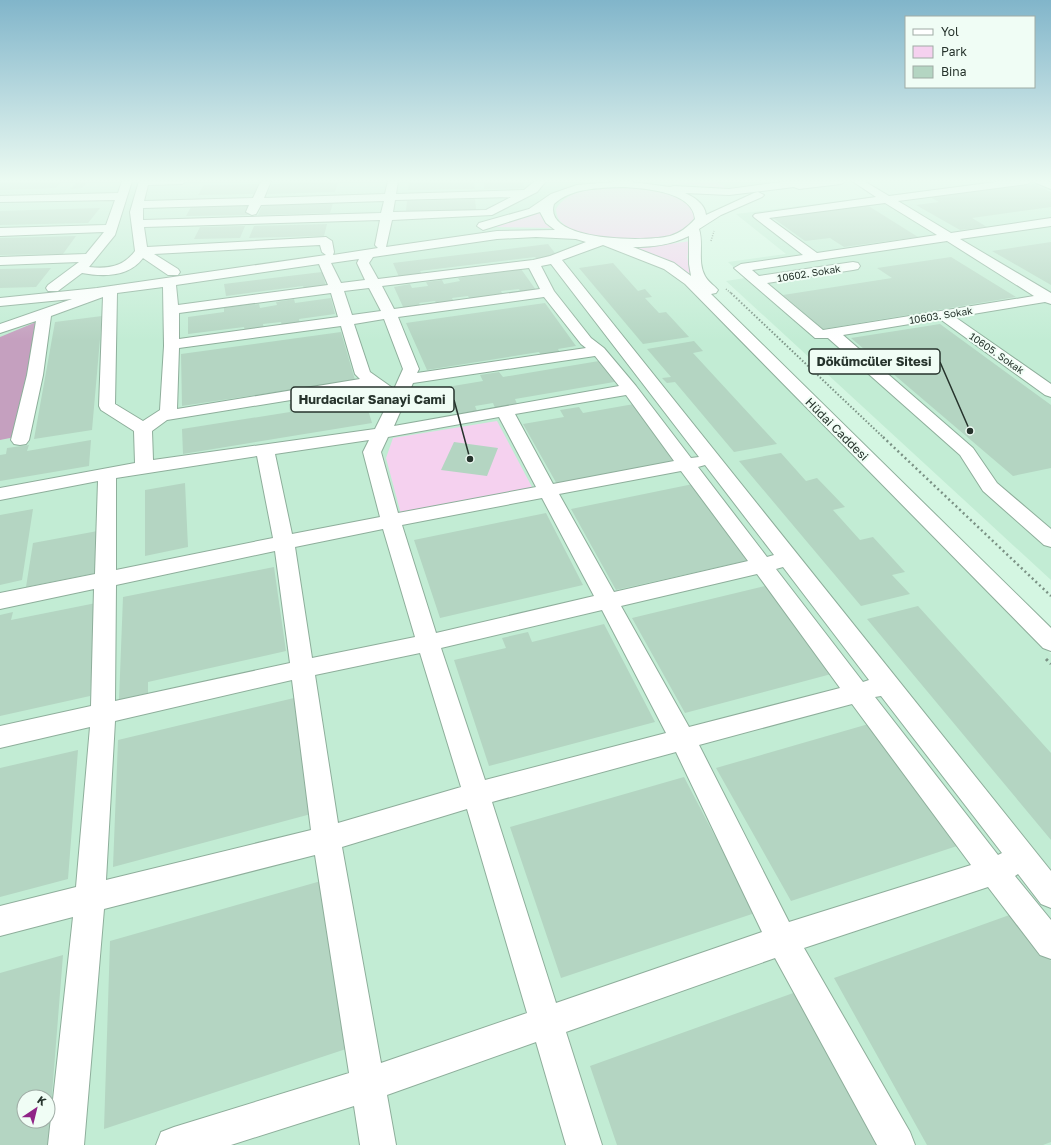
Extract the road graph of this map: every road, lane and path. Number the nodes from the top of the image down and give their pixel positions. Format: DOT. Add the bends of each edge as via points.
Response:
graph roads {
  1 [pos="109,234"];
  2 [pos="139,234"];
  3 [pos="243,234"];
  4 [pos="331,234"];
  5 [pos="379,234"];
  6 [pos="450,234"];
  7 [pos="508,234"];
  8 [pos="555,234"];
  9 [pos="573,234"];
  10 [pos="682,234"];
  11 [pos="697,234"];
  12 [pos="784,234"];
  13 [pos="944,234"];
  14 [pos="966,234"];
  15 [pos="962,235"];
  16 [pos="576,236"];
  17 [pos="948,237"];
  18 [pos="603,242"];
  19 [pos="238,246"];
  20 [pos="984,246"];
  21 [pos="967,248"];
  22 [pos="374,249"];
  23 [pos="141,251"];
  24 [pos="326,251"];
  25 [pos="951,251"];
  26 [pos="814,257"];
  27 [pos="90,258"];
  28 [pos="554,260"];
  29 [pos="0,261"];
  30 [pos="533,264"];
  31 [pos="866,264"];
  32 [pos="80,269"];
  33 [pos="171,277"];
  34 [pos="756,281"];
  35 [pos="374,283"];
  36 [pos="53,288"];
  37 [pos="336,288"];
  38 [pos="110,290"];
  39 [pos="548,292"];
  40 [pos="0,293"];
  41 [pos="1050,296"];
  42 [pos="0,302"];
  43 [pos="172,310"];
  44 [pos="44,314"];
  45 [pos="390,315"];
  46 [pos="943,315"];
  47 [pos="346,321"];
  48 [pos="0,330"];
  49 [pos="831,333"];
  50 [pos="172,345"];
  51 [pos="599,351"];
  52 [pos="407,379"];
  53 [pos="373,382"];
  54 [pos="630,389"];
  55 [pos="1051,392"];
  56 [pos="398,400"];
  57 [pos="505,412"];
  58 [pos="163,416"];
  59 [pos="143,429"];
  60 [pos="381,433"];
  61 [pos="20,440"];
  62 [pos="265,450"];
  63 [pos="711,460"];
  64 [pos="687,464"];
  65 [pos="144,467"];
  66 [pos="107,474"];
  67 [pos="548,490"];
  68 [pos="0,494"];
  69 [pos="390,521"];
  70 [pos="1051,540"];
  71 [pos="284,543"];
  72 [pos="788,559"];
  73 [pos="763,565"];
  74 [pos="106,579"];
  75 [pos="0,601"];
  76 [pos="607,601"];
  77 [pos="1051,622"];
  78 [pos="428,642"];
  79 [pos="1051,642"];
  80 [pos="302,669"];
  81 [pos="886,685"];
  82 [pos="859,694"];
  83 [pos="103,714"];
  84 [pos="0,737"];
  85 [pos="683,740"];
  86 [pos="477,794"];
  87 [pos="326,839"];
  88 [pos="1023,858"];
  89 [pos="994,871"];
  90 [pos="1051,894"];
  91 [pos="90,898"];
  92 [pos="0,921"];
  93 [pos="782,940"];
  94 [pos="1051,944"];
  95 [pos="546,1023"];
  96 [pos="367,1085"];
  97 [pos="66,1145"];
  98 [pos="174,1145"];
  99 [pos="378,1145"];
  100 [pos="584,1145"];
  101 [pos="896,1145"];
  1 -- 27 [label="street"];
  2 -- 23 [label="street"];
  3 -- 19 [label="street"];
  4 -- 24 [label="street"];
  5 -- 22 [label="street"];
  6 -- 22 [label="street"];
  7 -- 22 [label="street"];
  8 -- 16 [label="street"];
  9 -- 16 [label="street"];
  10 -- 18 [label="street" via="660,241"];
  11 -- 77 [label="street, Hüdai Caddesi" via="695,262 698,278"];
  12 -- 26 [label="street"];
  13 -- 17 [label="street"];
  14 -- 15 [label="street, 10602. Sokak"];
  15 -- 17 [label="street, 10602. Sokak"];
  15 -- 20 [label="street"];
  16 -- 18 [label="street"];
  17 -- 21 [label="street"];
  17 -- 26 [label="street, 10602. Sokak"];
  18 -- 28 [label="street"];
  18 -- 79 [label="street, Hüdai Caddesi" via="669,266 690,281"];
  19 -- 23 [label="street"];
  19 -- 24 [label="street"];
  20 -- 21 [label="street"];
  20 -- 41 [label="street"];
  21 -- 25 [label="street"];
  21 -- 41 [label="street"];
  22 -- 24 [label="street"];
  22 -- 35 [label="street" via="363,263"];
  23 -- 32 [label="street" via="135,261 114,271 102,273"];
  23 -- 33 [label="street"];
  24 -- 33 [label="street"];
  24 -- 37 [label="street"];
  26 -- 34 [label="street, 10602. Sokak" via="741,268"];
  27 -- 29 [label="street"];
  27 -- 32 [label="street"];
  28 -- 30 [label="street"];
  28 -- 63 [label="street"];
  30 -- 35 [label="street"];
  30 -- 39 [label="street"];
  31 -- 34 [label="street, 10602. Sokak"];
  32 -- 36 [label="street"];
  33 -- 36 [label="street"];
  33 -- 38 [label="street"];
  33 -- 43 [label="street"];
  34 -- 49 [label="street" via="820,335"];
  35 -- 37 [label="street"];
  35 -- 45 [label="street"];
  36 -- 40 [label="street"];
  37 -- 43 [label="street"];
  37 -- 47 [label="street"];
  38 -- 42 [label="street"];
  38 -- 44 [label="street"];
  38 -- 59 [label="street" via="107,406"];
  39 -- 45 [label="street"];
  39 -- 51 [label="street" via="586,341"];
  41 -- 46 [label="street, 10603. Sokak"];
  43 -- 50 [label="street"];
  44 -- 48 [label="street"];
  44 -- 61 [label="street" via="35,375"];
  45 -- 47 [label="street"];
  45 -- 52 [label="street" via="411,369"];
  46 -- 49 [label="street, 10603. Sokak"];
  46 -- 55 [label="street, 10605. Sokak"];
  47 -- 50 [label="street"];
  47 -- 53 [label="street" via="362,374"];
  49 -- 70 [label="street" via="967,452 990,487"];
  50 -- 58 [label="street" via="168,412"];
  51 -- 52 [label="street"];
  51 -- 54 [label="street"];
  52 -- 56 [label="street"];
  53 -- 56 [label="street"];
  53 -- 58 [label="street"];
  54 -- 57 [label="street"];
  54 -- 64 [label="street"];
  56 -- 60 [label="street"];
  57 -- 60 [label="street"];
  57 -- 67 [label="street"];
  58 -- 59 [label="street"];
  59 -- 65 [label="street"];
  60 -- 62 [label="street"];
  60 -- 69 [label="street" via="372,452"];
  62 -- 65 [label="street"];
  62 -- 71 [label="street"];
  63 -- 64 [label="street"];
  63 -- 72 [label="street"];
  64 -- 67 [label="street"];
  64 -- 73 [label="street"];
  65 -- 66 [label="street"];
  66 -- 68 [label="street"];
  66 -- 74 [label="street"];
  67 -- 69 [label="street"];
  67 -- 76 [label="street"];
  69 -- 71 [label="street"];
  69 -- 78 [label="street"];
  71 -- 74 [label="street"];
  71 -- 80 [label="street"];
  72 -- 73 [label="street"];
  72 -- 81 [label="street"];
  73 -- 76 [label="street"];
  73 -- 82 [label="street"];
  74 -- 75 [label="street"];
  74 -- 83 [label="street"];
  76 -- 78 [label="street"];
  76 -- 85 [label="street"];
  78 -- 80 [label="street"];
  78 -- 86 [label="street"];
  80 -- 83 [label="street"];
  80 -- 87 [label="street"];
  81 -- 82 [label="street"];
  81 -- 88 [label="street"];
  82 -- 85 [label="street"];
  82 -- 89 [label="street"];
  83 -- 84 [label="street"];
  83 -- 91 [label="street"];
  85 -- 86 [label="street"];
  85 -- 93 [label="street"];
  86 -- 87 [label="street"];
  86 -- 95 [label="street"];
  87 -- 91 [label="street"];
  87 -- 96 [label="street"];
  88 -- 89 [label="street"];
  88 -- 90 [label="street"];
  89 -- 93 [label="street"];
  89 -- 94 [label="street"];
  91 -- 92 [label="street"];
  91 -- 97 [label="street"];
  93 -- 95 [label="street"];
  93 -- 101 [label="street"];
  95 -- 96 [label="street"];
  95 -- 100 [label="street"];
  96 -- 98 [label="street"];
  96 -- 99 [label="street"];
}
